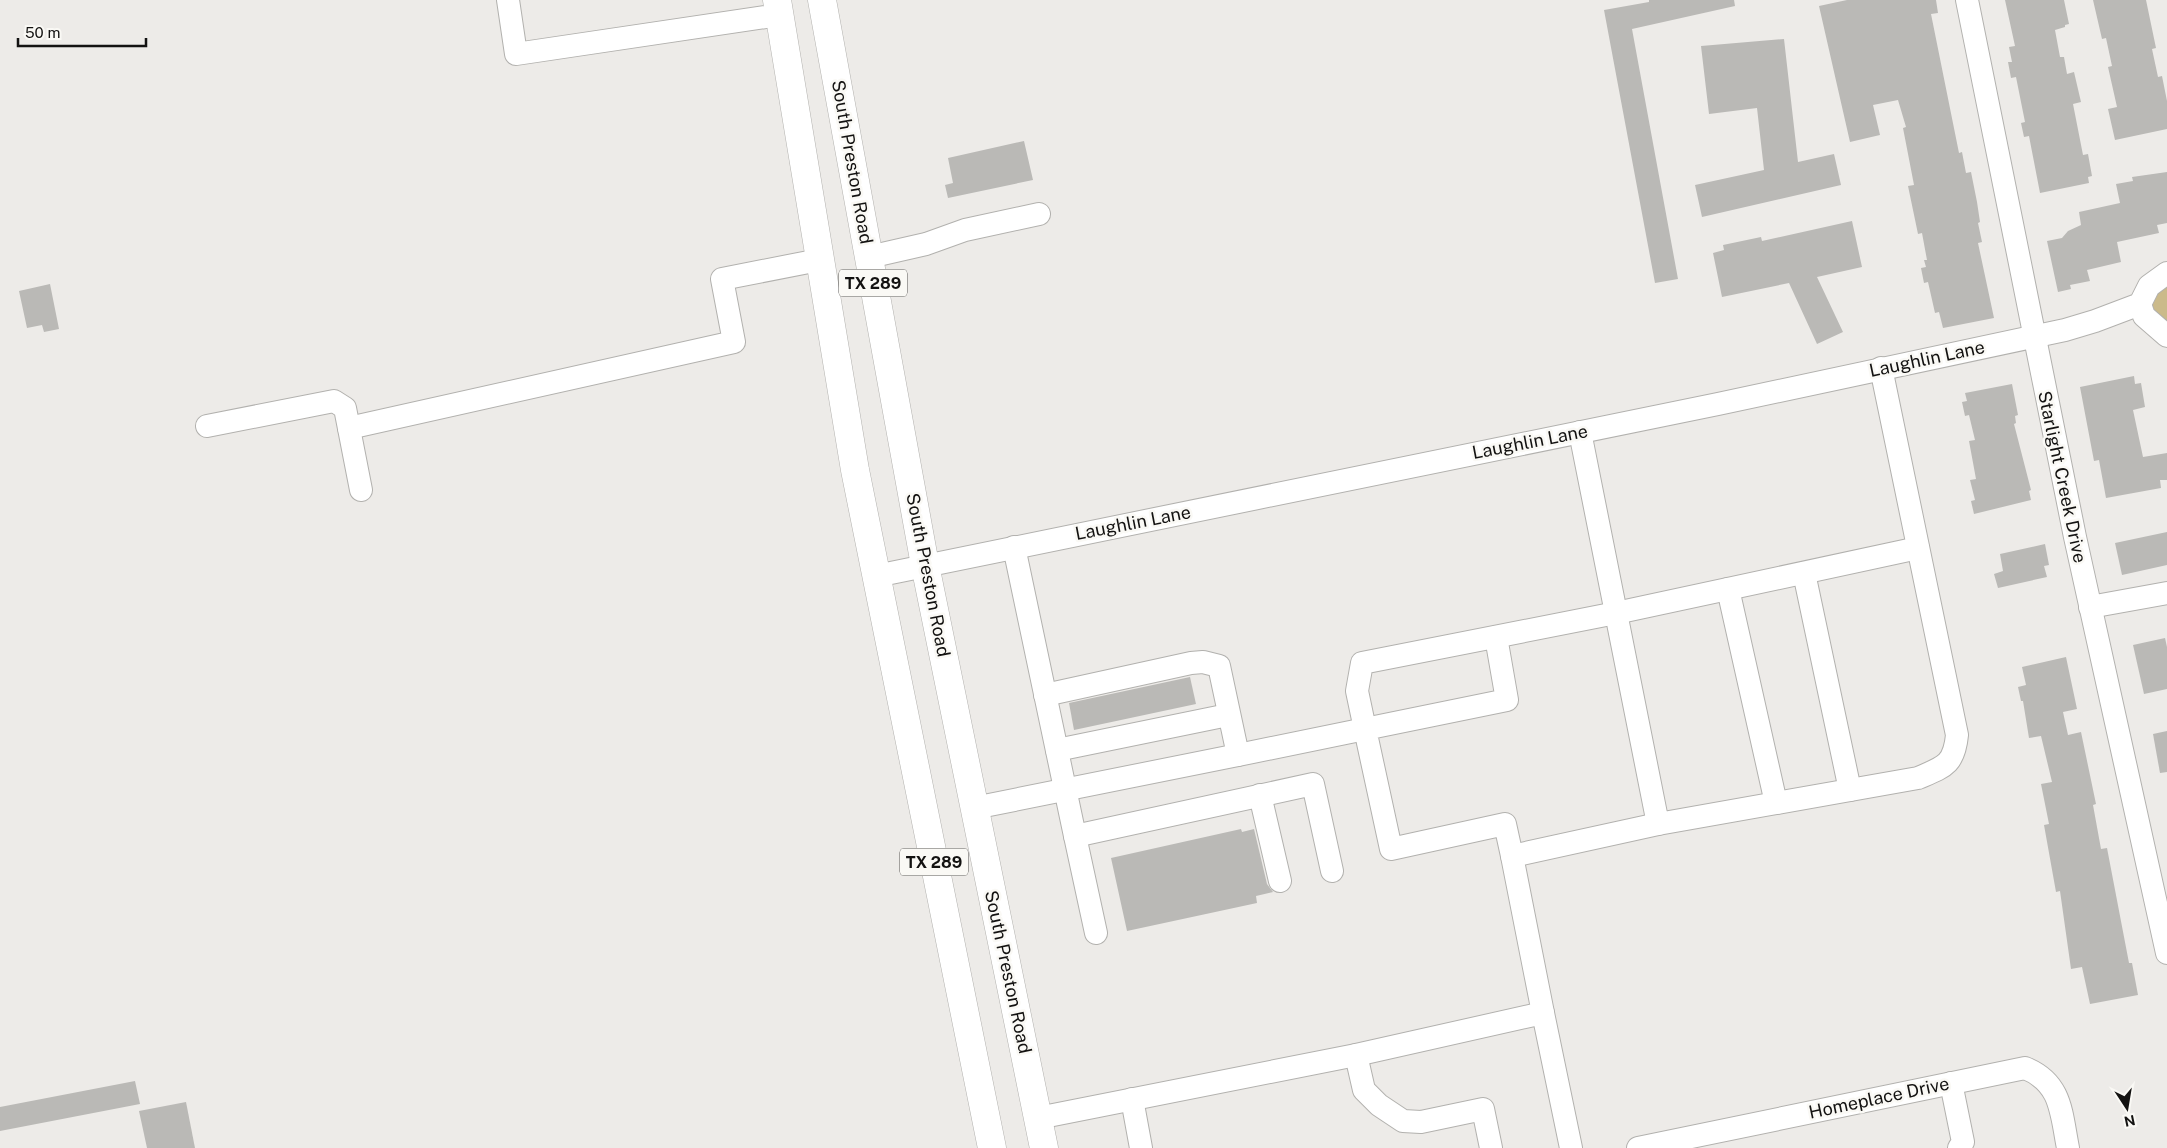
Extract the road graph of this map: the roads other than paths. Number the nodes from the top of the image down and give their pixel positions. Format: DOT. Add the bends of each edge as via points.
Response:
graph roads {
  1 [pos="508,0"];
  2 [pos="822,0"];
  3 [pos="1967,0"];
  4 [pos="778,7"];
  5 [pos="1039,214"];
  6 [pos="869,257"];
  7 [pos="819,260"];
  8 [pos="2167,273"];
  9 [pos="2140,304"];
  10 [pos="2167,336"];
  11 [pos="2033,337"];
  12 [pos="1881,368"];
  13 [pos="207,426"];
  14 [pos="349,428"];
  15 [pos="1580,432"];
  16 [pos="361,490"];
  17 [pos="1014,547"];
  18 [pos="1918,548"];
  19 [pos="925,565"];
  20 [pos="1804,573"];
  21 [pos="876,576"];
  22 [pos="1728,589"];
  23 [pos="2167,593"];
  24 [pos="2090,608"];
  25 [pos="1616,612"];
  26 [pos="1496,637"];
  27 [pos="1045,695"];
  28 [pos="1228,715"];
  29 [pos="1365,729"];
  30 [pos="1057,750"];
  31 [pos="1238,755"];
  32 [pos="1066,789"];
  33 [pos="1850,790"];
  34 [pos="1260,795"];
  35 [pos="1776,803"];
  36 [pos="974,808"];
  37 [pos="1658,824"];
  38 [pos="1075,836"];
  39 [pos="1512,856"];
  40 [pos="1332,871"];
  41 [pos="1280,881"];
  42 [pos="1096,933"];
  43 [pos="2167,953"];
  44 [pos="1543,1013"];
  45 [pos="1356,1055"];
  46 [pos="1951,1083"];
  47 [pos="1132,1099"];
  48 [pos="1038,1118"];
  49 [pos="992,1148"];
  50 [pos="1044,1148"];
  51 [pos="1141,1148"];
  52 [pos="1491,1148"];
  53 [pos="1571,1148"];
  54 [pos="1638,1148"];
  55 [pos="1959,1148"];
  56 [pos="2068,1148"];
  1 -- 4 [label="street" via="516,54"];
  2 -- 6 [label="main road, South Preston Road / TX 289"];
  3 -- 11 [label="street, Starlight Creek Drive"];
  4 -- 7 [label="main road, TX 289"];
  5 -- 6 [label="street" via="965,230 926,244"];
  6 -- 19 [label="main road, South Preston Road / TX 289"];
  7 -- 14 [label="street" via="722,279 734,342"];
  7 -- 21 [label="main road, TX 289"];
  8 -- 9 [label="street" via="2149,286"];
  9 -- 10 [label="street" via="2144,316"];
  9 -- 11 [label="street, Laughlin Lane" via="2095,321"];
  11 -- 12 [label="street, Laughlin Lane"];
  11 -- 24 [label="street, Starlight Creek Drive"];
  12 -- 15 [label="street, Laughlin Lane"];
  12 -- 18 [label="street"];
  13 -- 14 [label="street" via="334,401 344,408"];
  14 -- 16 [label="street"];
  15 -- 17 [label="street, Laughlin Lane"];
  15 -- 25 [label="street"];
  17 -- 19 [label="street, Laughlin Lane"];
  17 -- 27 [label="street"];
  18 -- 20 [label="street"];
  18 -- 33 [label="street" via="1957,735 1955,752 1942,768 1918,778"];
  19 -- 21 [label="street, Laughlin Lane"];
  19 -- 36 [label="main road, South Preston Road / TX 289"];
  20 -- 22 [label="street"];
  20 -- 33 [label="street"];
  21 -- 49 [label="main road, TX 289"];
  22 -- 25 [label="street"];
  22 -- 35 [label="street"];
  23 -- 24 [label="street"];
  24 -- 43 [label="street, Starlight Creek Drive"];
  25 -- 26 [label="street"];
  25 -- 37 [label="street"];
  26 -- 29 [label="street" via="1362,663 1357,691"];
  26 -- 29 [label="street" via="1507,700"];
  27 -- 28 [label="street" via="1203,662 1218,666"];
  27 -- 30 [label="street"];
  28 -- 30 [label="street"];
  28 -- 31 [label="street"];
  29 -- 31 [label="street"];
  29 -- 39 [label="street" via="1391,849 1504,824"];
  30 -- 32 [label="street"];
  31 -- 32 [label="street"];
  32 -- 36 [label="street"];
  32 -- 38 [label="street"];
  33 -- 35 [label="street"];
  34 -- 38 [label="street"];
  34 -- 40 [label="street" via="1313,784"];
  34 -- 41 [label="street"];
  35 -- 37 [label="street"];
  36 -- 48 [label="main road, South Preston Road / TX 289"];
  37 -- 39 [label="street"];
  38 -- 42 [label="street"];
  39 -- 44 [label="street"];
  44 -- 45 [label="street"];
  44 -- 53 [label="street"];
  45 -- 47 [label="street"];
  45 -- 52 [label="street" via="1364,1090 1402,1121 1421,1122 1483,1109"];
  46 -- 54 [label="street, Homeplace Drive"];
  46 -- 55 [label="street" via="1963,1142"];
  46 -- 56 [label="street, Homeplace Drive" via="2016,1069 2035,1072 2044,1078 2058,1097"];
  47 -- 48 [label="street"];
  47 -- 51 [label="street"];
  48 -- 50 [label="main road, South Preston Road / TX 289"];
}
